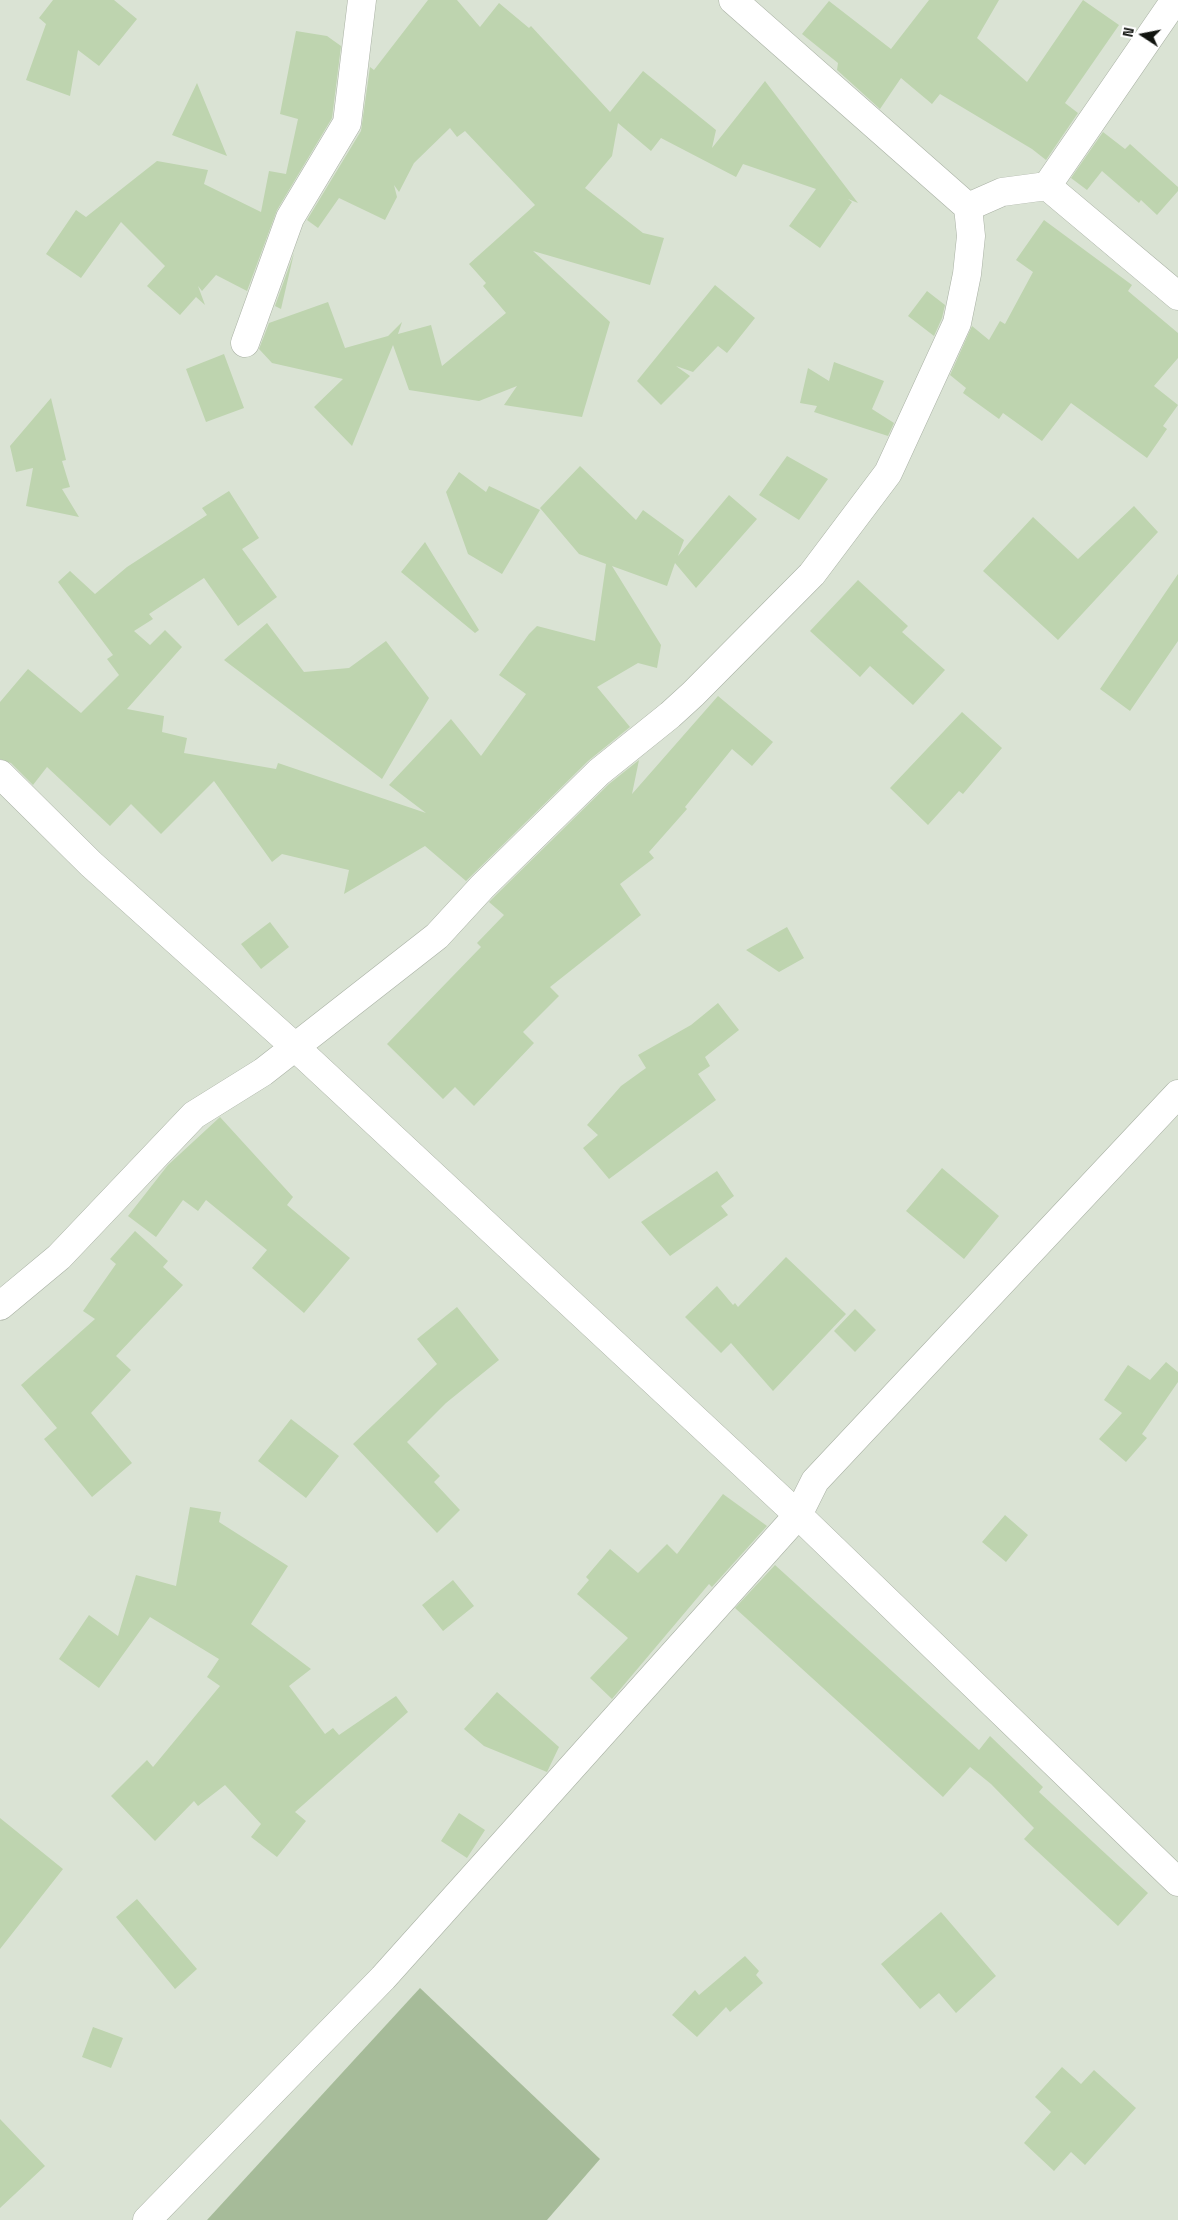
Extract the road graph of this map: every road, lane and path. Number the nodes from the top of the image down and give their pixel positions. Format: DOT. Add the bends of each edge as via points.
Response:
graph roads {
  1 [pos="362,0"];
  2 [pos="732,0"];
  3 [pos="1175,0"];
  4 [pos="1047,186"];
  5 [pos="968,207"];
  6 [pos="1178,296"];
  7 [pos="245,343"];
  8 [pos="0,774"];
  9 [pos="294,1046"];
  10 [pos="1178,1094"];
  11 [pos="0,1306"];
  12 [pos="798,1515"];
  13 [pos="1178,1882"];
  14 [pos="147,2220"];
  1 -- 7 [label="street" via="347,123 290,218"];
  2 -- 5 [label="street"];
  3 -- 4 [label="street"];
  4 -- 5 [label="street" via="1002,192"];
  4 -- 6 [label="street"];
  5 -- 9 [label="street" via="972,236 968,274 957,323 888,473 812,574 693,694 592,779 437,936"];
  8 -- 9 [label="street" via="91,864"];
  9 -- 11 [label="street" via="262,1072 194,1115 59,1257"];
  9 -- 12 [label="street"];
  10 -- 12 [label="street" via="815,1481"];
  12 -- 13 [label="street"];
  12 -- 14 [label="street" via="383,1978"];
}
